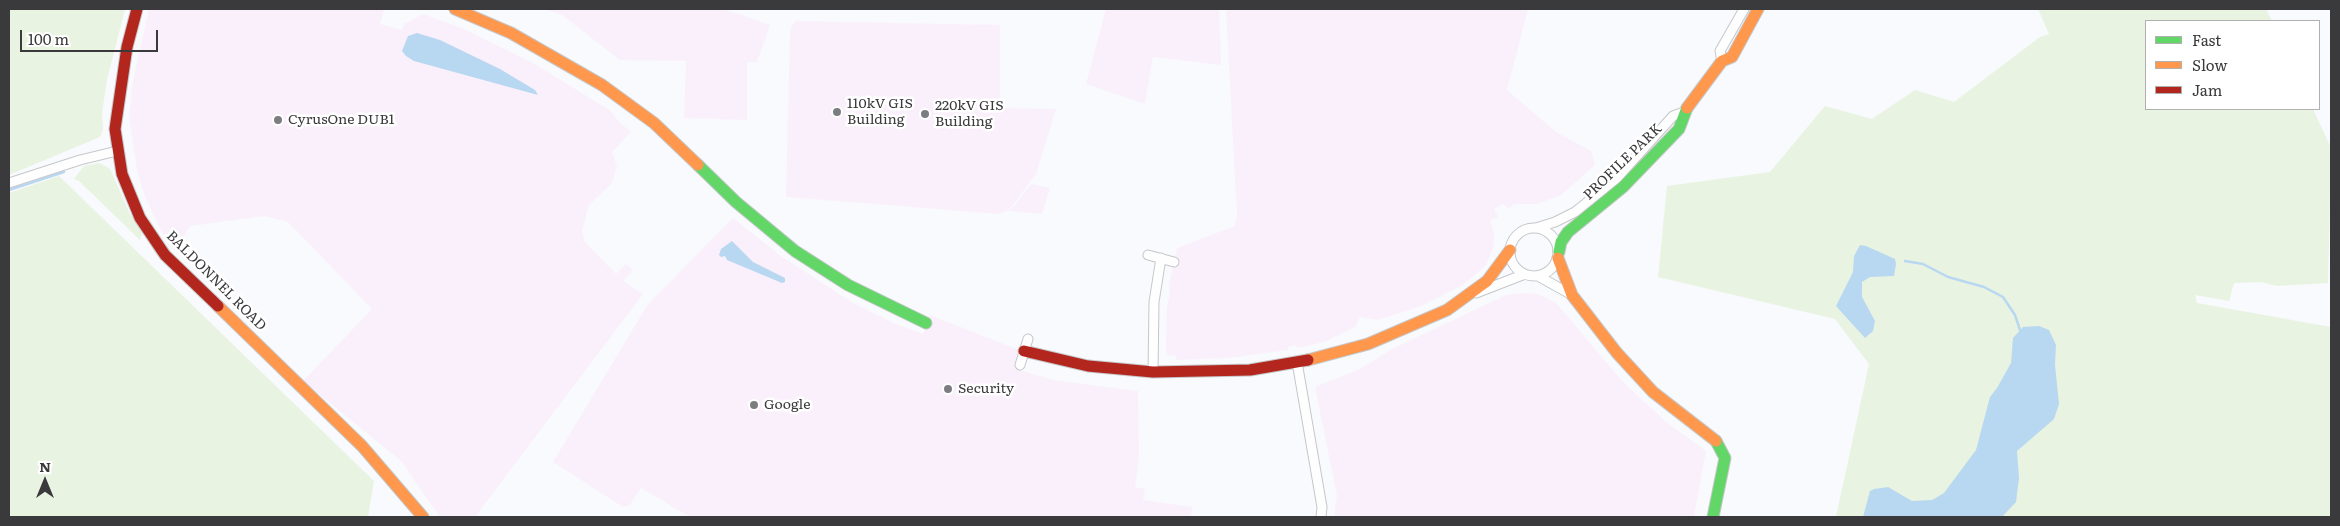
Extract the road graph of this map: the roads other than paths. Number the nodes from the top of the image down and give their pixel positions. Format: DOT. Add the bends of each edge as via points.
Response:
graph roads {
  1 [pos="137,9"];
  2 [pos="455,9"];
  3 [pos="1744,9"];
  4 [pos="1758,9"];
  5 [pos="1722,61"];
  6 [pos="1684,112"];
  7 [pos="117,150"];
  8 [pos="9,183"];
  9 [pos="1536,228"];
  10 [pos="1510,250"];
  11 [pos="1148,255"];
  12 [pos="1558,255"];
  13 [pos="1161,258"];
  14 [pos="1174,262"];
  15 [pos="1525,274"];
  16 [pos="1538,276"];
  17 [pos="1471,295"];
  18 [pos="1572,295"];
  19 [pos="926,323"];
  20 [pos="1028,339"];
  21 [pos="1024,351"];
  22 [pos="1297,362"];
  23 [pos="1020,365"];
  24 [pos="1153,372"];
  25 [pos="423,517"];
  26 [pos="1321,517"];
  27 [pos="1713,517"];
  1 -- 7 [label="street, BALDONNEL ROAD" via="117,108"];
  2 -- 19 [label="street" via="511,33 602,85 654,123 736,202 795,251 848,285"];
  3 -- 5 [label="street, PROFILE PARK" via="1720,50"];
  4 -- 5 [label="street, PROFILE PARK" via="1732,57"];
  5 -- 6 [label="street, PROFILE PARK"];
  6 -- 9 [label="street, PROFILE PARK" via="1673,116 1616,178 1575,212"];
  6 -- 12 [label="street, PROFILE PARK" via="1679,129 1623,188 1568,232"];
  7 -- 8 [label="street"];
  7 -- 25 [label="street, BALDONNEL ROAD" via="129,195 165,255 362,446"];
  9 -- 10 [label="street" via="1518,234"];
  9 -- 12 [label="street" via="1555,238"];
  10 -- 15 [label="street" via="1513,263"];
  10 -- 17 [label="street" via="1496,271"];
  11 -- 13 [label="street"];
  12 -- 16 [label="street" via="1552,269"];
  12 -- 18 [label="street"];
  13 -- 14 [label="street"];
  13 -- 24 [label="street" via="1154,302"];
  15 -- 16 [label="street"];
  15 -- 17 [label="street"];
  16 -- 18 [label="street"];
  17 -- 22 [label="street" via="1429,319 1368,344"];
  18 -- 27 [label="street" via="1617,353 1653,392 1719,443 1725,458"];
  20 -- 21 [label="street"];
  21 -- 23 [label="street"];
  21 -- 24 [label="street" via="1088,366"];
  22 -- 24 [label="street" via="1250,370"];
  22 -- 26 [label="street" via="1322,506"];
}
